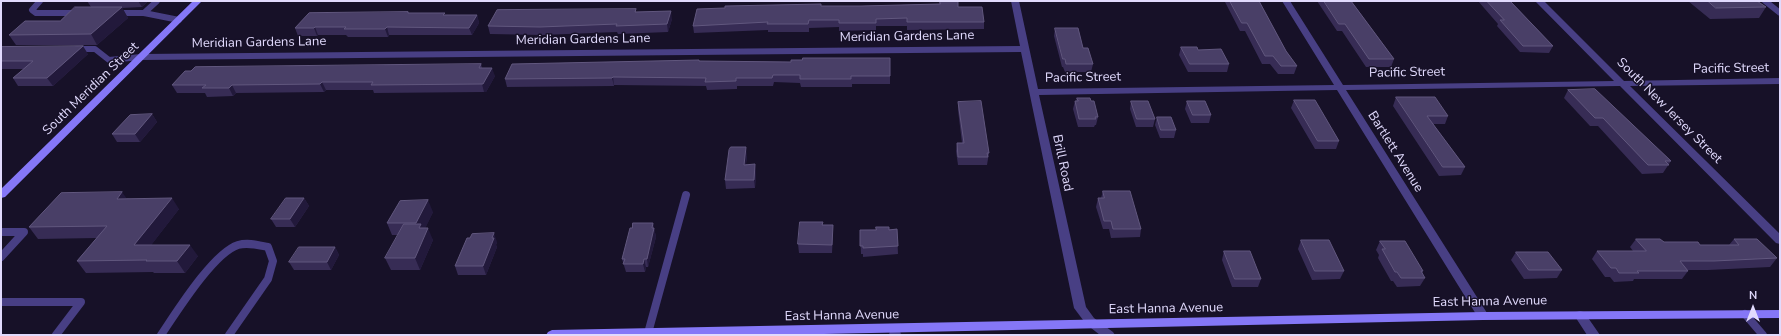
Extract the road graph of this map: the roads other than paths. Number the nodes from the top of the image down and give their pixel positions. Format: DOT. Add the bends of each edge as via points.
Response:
graph roads {
  1 [pos="40,1"];
  2 [pos="157,1"];
  3 [pos="198,1"];
  4 [pos="1014,1"];
  5 [pos="1286,1"];
  6 [pos="1539,1"];
  7 [pos="1765,1"];
  8 [pos="82,13"];
  9 [pos="106,13"];
  10 [pos="144,13"];
  11 [pos="1780,13"];
  12 [pos="179,20"];
  13 [pos="71,49"];
  14 [pos="1025,49"];
  15 [pos="141,57"];
  16 [pos="1780,81"];
  17 [pos="1623,84"];
  18 [pos="1339,86"];
  19 [pos="1034,92"];
  20 [pos="1,195"];
  21 [pos="686,195"];
  22 [pos="1,232"];
  23 [pos="1780,240"];
  24 [pos="1,257"];
  25 [pos="1,302"];
  26 [pos="1745,314"];
  27 [pos="1780,314"];
  28 [pos="1580,315"];
  29 [pos="1484,316"];
  30 [pos="1096,324"];
  31 [pos="895,332"];
  32 [pos="648,333"];
  33 [pos="56,335"];
  34 [pos="161,335"];
  35 [pos="229,335"];
  36 [pos="552,335"];
  37 [pos="560,335"];
  38 [pos="1109,335"];
  39 [pos="1594,335"];
  40 [pos="1763,335"];
  1 -- 8 [label="lane" via="32,10 36,13"];
  2 -- 10 [label="lane"];
  3 -- 12 [label="main road, South Meridian Street"];
  4 -- 14 [label="street, Brill Road"];
  5 -- 18 [label="street, Bartlett Avenue"];
  6 -- 17 [label="street, South New Jersey Street"];
  7 -- 11 [label="lane"];
  9 -- 10 [label="lane"];
  10 -- 12 [label="lane"];
  12 -- 15 [label="main road, South Meridian Street"];
  13 -- 15 [label="lane" via="95,49 109,60"];
  14 -- 15 [label="street, Meridian Gardens Lane"];
  14 -- 19 [label="street, Brill Road"];
  15 -- 20 [label="main road, South Meridian Street"];
  16 -- 17 [label="street, Pacific Street"];
  17 -- 18 [label="street, Pacific Street"];
  17 -- 23 [label="street, South New Jersey Street"];
  18 -- 19 [label="street, Pacific Street"];
  18 -- 29 [label="street, Bartlett Avenue"];
  19 -- 30 [label="street, Brill Road" via="1080,308 1086,318"];
  21 -- 32 [label="lane"];
  22 -- 24 [label="lane" via="24,232"];
  25 -- 33 [label="lane" via="81,302"];
  26 -- 27 [label="main road, East Hanna Avenue"];
  26 -- 28 [label="main road, East Hanna Avenue"];
  26 -- 40 [label="lane"];
  28 -- 29 [label="main road, East Hanna Avenue"];
  28 -- 39 [label="street"];
  29 -- 30 [label="main road, East Hanna Avenue"];
  30 -- 31 [label="main road, East Hanna Avenue"];
  30 -- 38 [label="street, Brill Road"];
  31 -- 32 [label="main road, East Hanna Avenue"];
  32 -- 37 [label="main road, East Hanna Avenue"];
  34 -- 35 [label="lane" via="226,251 236,245 251,243 268,247 273,261 268,279"];
  36 -- 37 [label="main road, East Hanna Avenue"];
}
